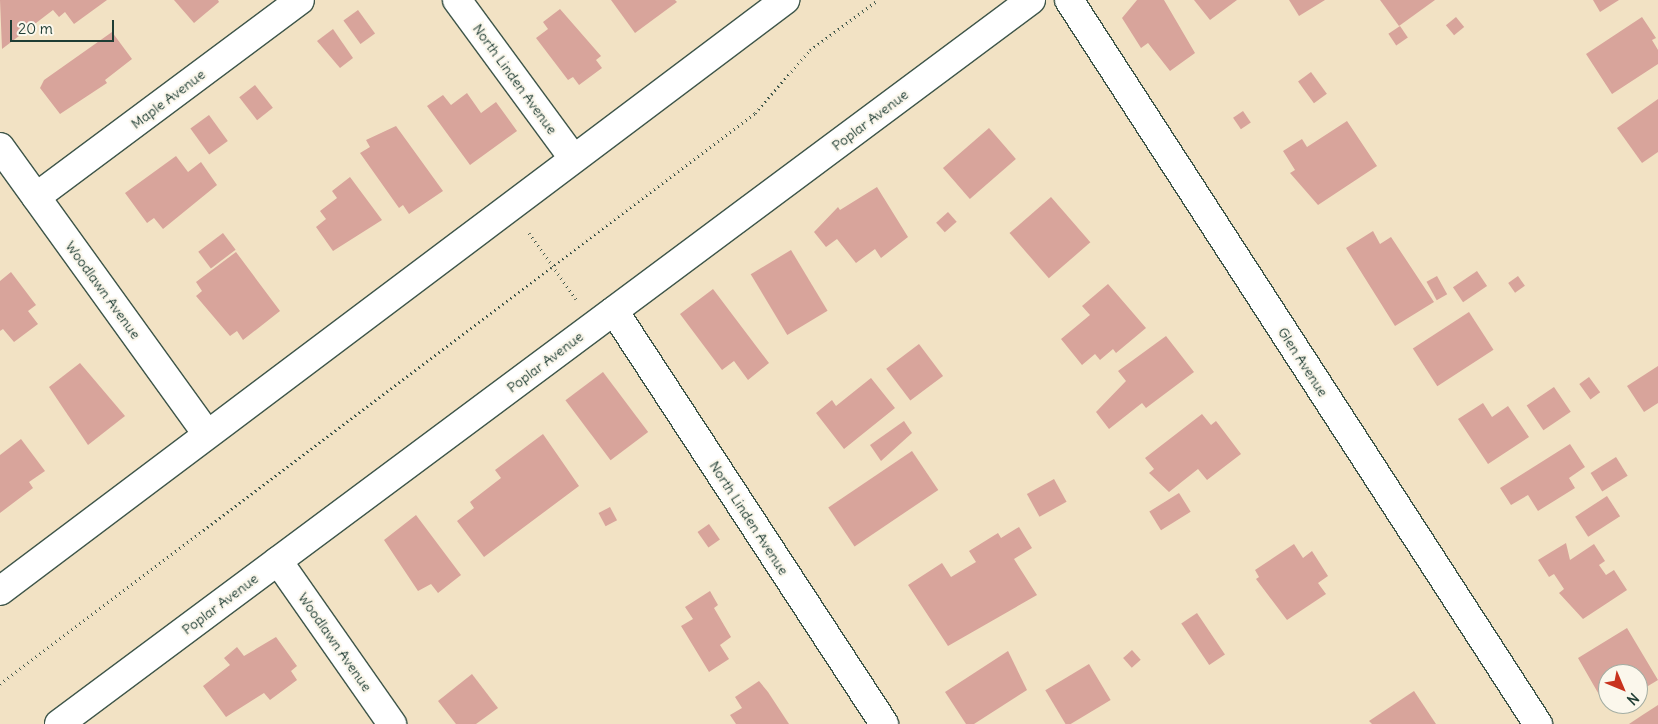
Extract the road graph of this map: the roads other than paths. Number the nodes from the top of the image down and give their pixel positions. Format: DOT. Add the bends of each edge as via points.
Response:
graph roads {
  1 [pos="300,0"];
  2 [pos="457,0"];
  3 [pos="785,0"];
  4 [pos="1031,0"];
  5 [pos="1069,0"];
  6 [pos="0,147"];
  7 [pos="573,158"];
  8 [pos="36,197"];
  9 [pos="604,318"];
  10 [pos="206,433"];
  11 [pos="278,561"];
  12 [pos="0,592"];
  13 [pos="59,724"];
  14 [pos="392,724"];
  15 [pos="884,724"];
  16 [pos="1538,724"];
  1 -- 8 [label="street, Maple Avenue"];
  2 -- 7 [label="street, North Linden Avenue"];
  3 -- 7 [label="street"];
  4 -- 9 [label="street, Poplar Avenue"];
  5 -- 16 [label="street, Glen Avenue"];
  6 -- 8 [label="street, Woodlawn Avenue"];
  7 -- 10 [label="street"];
  8 -- 10 [label="street, Woodlawn Avenue"];
  9 -- 11 [label="street, Poplar Avenue"];
  9 -- 15 [label="street, North Linden Avenue"];
  10 -- 12 [label="street"];
  11 -- 13 [label="street, Poplar Avenue"];
  11 -- 14 [label="street, Woodlawn Avenue"];
}
